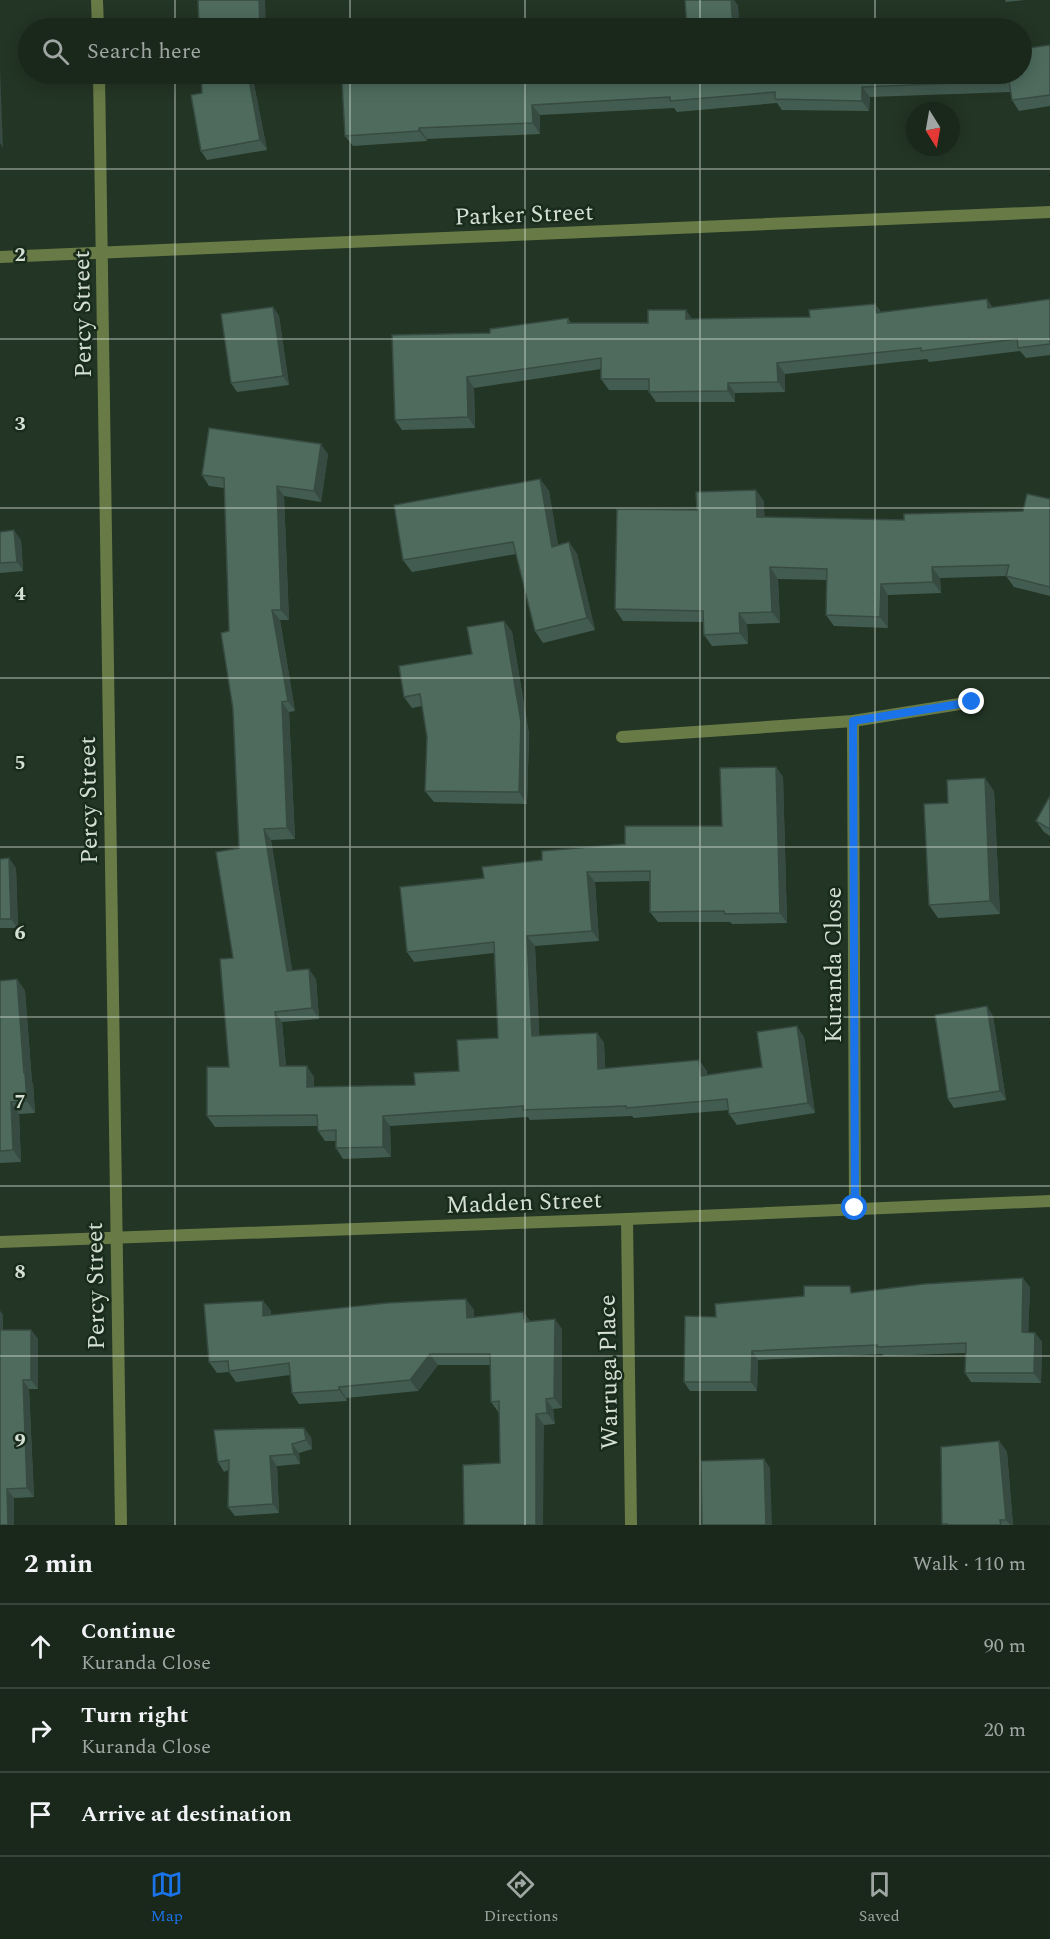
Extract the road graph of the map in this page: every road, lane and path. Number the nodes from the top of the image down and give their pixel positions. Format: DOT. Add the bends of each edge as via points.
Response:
graph roads {
  1 [pos="97,0"];
  2 [pos="98,18"];
  3 [pos="99,84"];
  4 [pos="1050,212"];
  5 [pos="103,253"];
  6 [pos="0,257"];
  7 [pos="972,702"];
  8 [pos="853,721"];
  9 [pos="622,737"];
  10 [pos="1050,1201"];
  11 [pos="855,1208"];
  12 [pos="627,1219"];
  13 [pos="115,1238"];
  14 [pos="0,1242"];
  15 [pos="121,1525"];
  16 [pos="631,1525"];
  1 -- 2 [label="street"];
  3 -- 5 [label="street, Percy Street"];
  4 -- 5 [label="street, Parker Street"];
  5 -- 6 [label="street, Parker Street"];
  5 -- 13 [label="street, Percy Street"];
  7 -- 8 [label="street"];
  8 -- 9 [label="street"];
  8 -- 11 [label="street, Kuranda Close"];
  10 -- 11 [label="street, Madden Street"];
  11 -- 12 [label="street, Madden Street"];
  12 -- 13 [label="street, Madden Street"];
  12 -- 16 [label="street, Warruga Place"];
  13 -- 14 [label="street, Madden Street"];
  13 -- 15 [label="street, Percy Street"];
}
